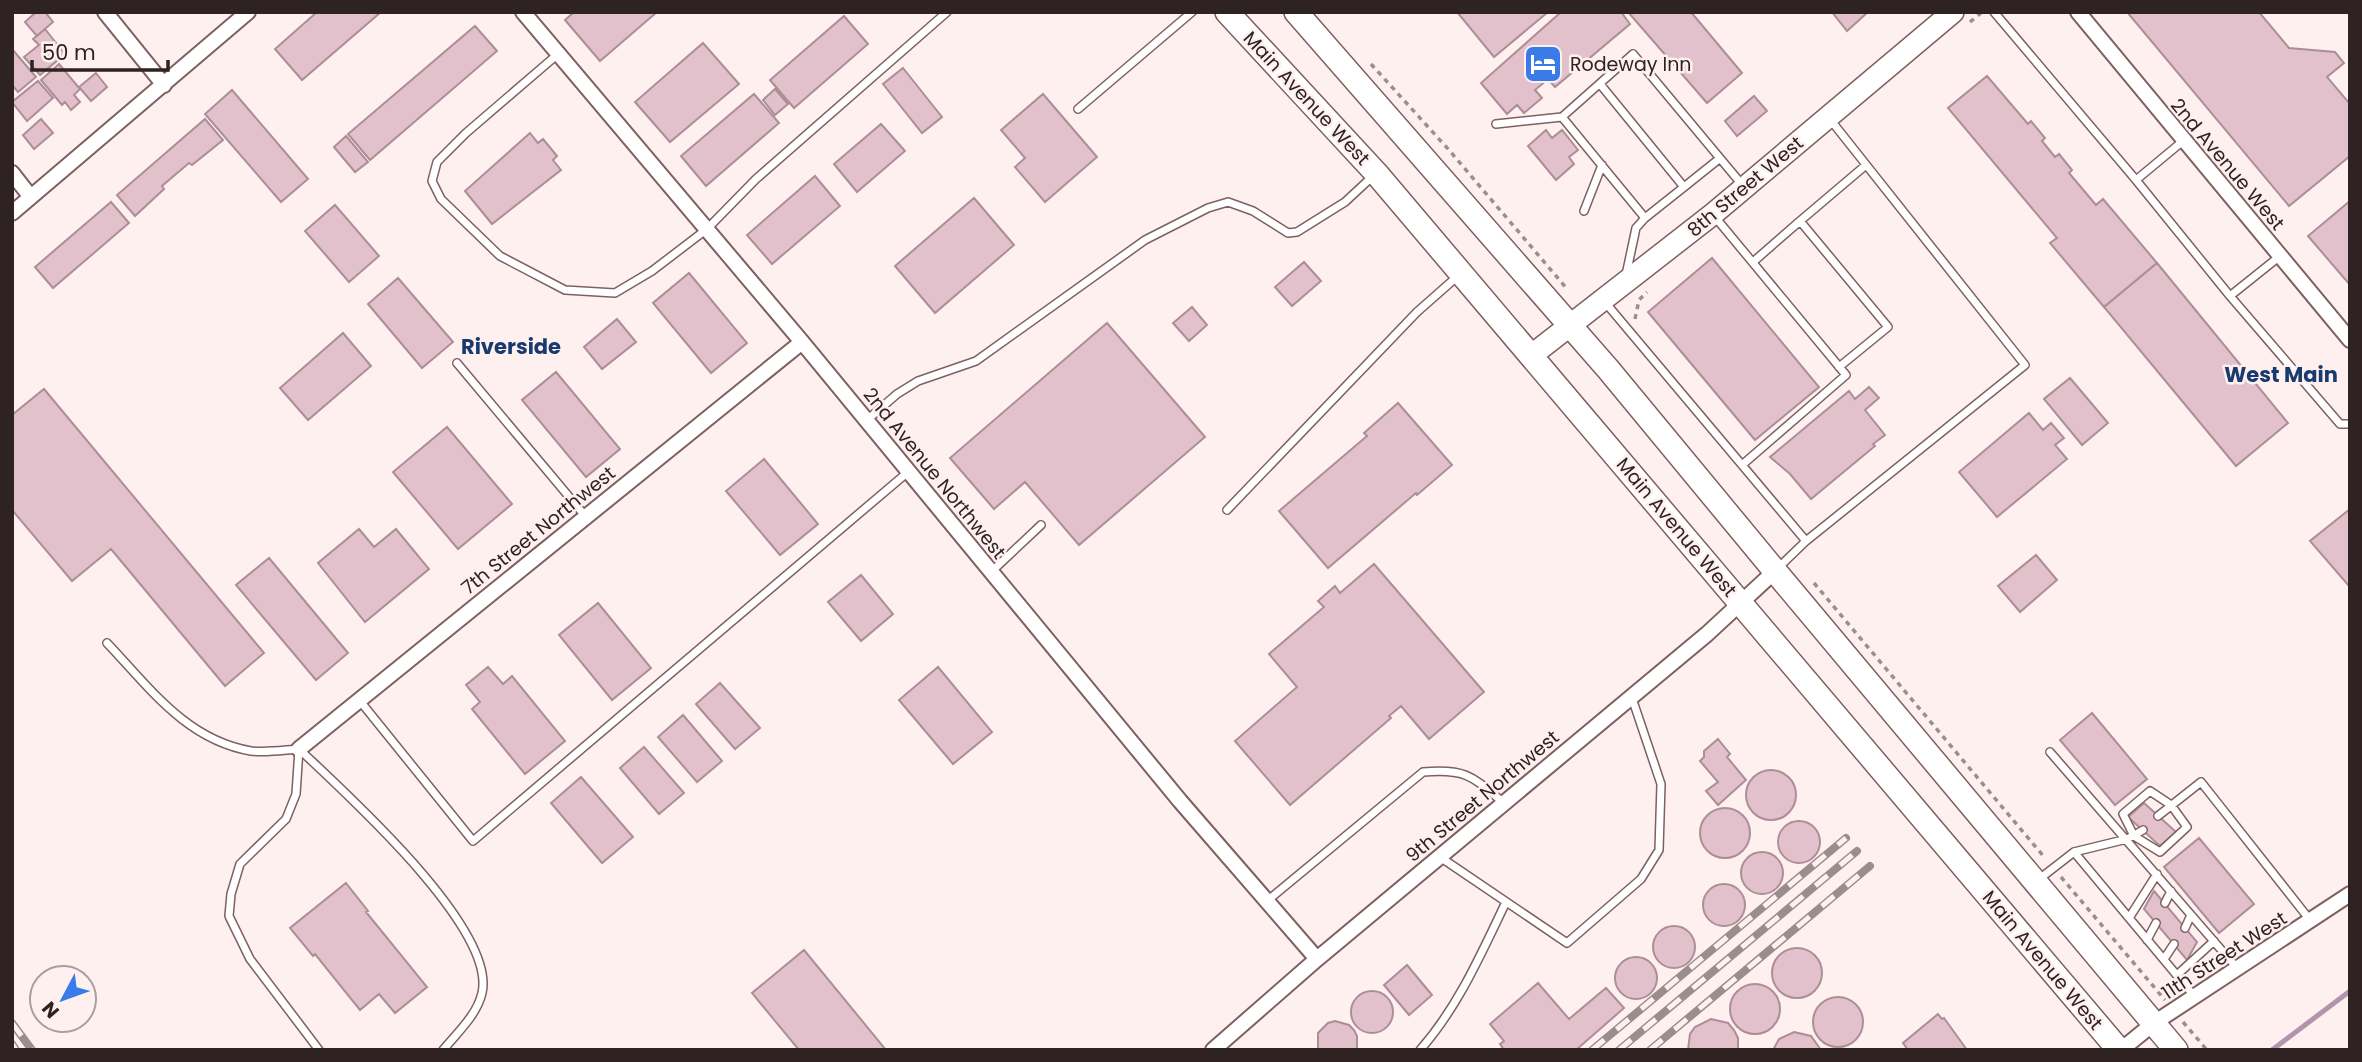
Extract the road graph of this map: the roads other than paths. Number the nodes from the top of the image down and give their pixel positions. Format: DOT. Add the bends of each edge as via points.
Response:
graph roads {
  1 [pos="105,12"];
  2 [pos="248,12"];
  3 [pos="523,12"];
  4 [pos="947,12"];
  5 [pos="1192,12"];
  6 [pos="1227,12"];
  7 [pos="1953,12"];
  8 [pos="1994,12"];
  9 [pos="2078,12"];
  10 [pos="1304,17"];
  11 [pos="558,54"];
  12 [pos="1600,84"];
  13 [pos="164,85"];
  14 [pos="1078,109"];
  15 [pos="1562,117"];
  16 [pos="1828,117"];
  17 [pos="1496,124"];
  18 [pos="2183,141"];
  19 [pos="1719,159"];
  20 [pos="1602,165"];
  21 [pos="1866,165"];
  22 [pos="12,173"];
  23 [pos="1376,173"];
  24 [pos="2136,180"];
  25 [pos="1684,187"];
  26 [pos="1745,187"];
  27 [pos="30,196"];
  28 [pos="1584,211"];
  29 [pos="12,212"];
  30 [pos="1713,214"];
  31 [pos="1645,218"];
  32 [pos="1800,221"];
  33 [pos="706,229"];
  34 [pos="2280,256"];
  35 [pos="1753,262"];
  36 [pos="1462,272"];
  37 [pos="1624,284"];
  38 [pos="2231,296"];
  39 [pos="1604,301"];
  40 [pos="1572,326"];
  41 [pos="2350,340"];
  42 [pos="802,342"];
  43 [pos="1532,355"];
  44 [pos="457,363"];
  45 [pos="1839,367"];
  46 [pos="867,420"];
  47 [pos="2350,424"];
  48 [pos="1742,465"];
  49 [pos="908,471"];
  50 [pos="1227,510"];
  51 [pos="586,517"];
  52 [pos="1041,525"];
  53 [pos="1806,541"];
  54 [pos="1775,571"];
  55 [pos="991,572"];
  56 [pos="1741,603"];
  57 [pos="107,643"];
  58 [pos="1631,696"];
  59 [pos="359,700"];
  60 [pos="299,749"];
  61 [pos="2050,752"];
  62 [pos="1505,804"];
  63 [pos="2171,805"];
  64 [pos="2158,816"];
  65 [pos="2143,830"];
  66 [pos="2130,838"];
  67 [pos="2074,852"];
  68 [pos="1439,857"];
  69 [pos="2157,874"];
  70 [pos="2035,882"];
  71 [pos="2171,891"];
  72 [pos="2350,894"];
  73 [pos="1267,901"];
  74 [pos="1506,902"];
  75 [pos="2165,903"];
  76 [pos="2191,915"];
  77 [pos="2129,918"];
  78 [pos="2311,920"];
  79 [pos="2156,923"];
  80 [pos="2185,928"];
  81 [pos="2147,940"];
  82 [pos="2214,941"];
  83 [pos="2174,944"];
  84 [pos="1317,959"];
  85 [pos="2164,959"];
  86 [pos="2238,969"];
  87 [pos="2177,975"];
  88 [pos="2195,997"];
  89 [pos="2154,1023"];
  90 [pos="318,1050"];
  91 [pos="443,1050"];
  92 [pos="1213,1050"];
  93 [pos="1420,1050"];
  94 [pos="2120,1050"];
  95 [pos="2176,1050"];
  1 -- 13 [label="street"];
  2 -- 13 [label="street"];
  3 -- 11 [label="street, 2nd Avenue Northwest"];
  4 -- 33 [label="lane" via="756,179"];
  5 -- 14 [label="lane"];
  6 -- 23 [label="main road, Main Avenue West"];
  7 -- 16 [label="street, 8th Street West"];
  8 -- 24 [label="lane"];
  9 -- 18 [label="street, 2nd Avenue West"];
  10 -- 40 [label="main road"];
  11 -- 33 [label="street, 2nd Avenue Northwest"];
  11 -- 33 [label="lane" via="437,162 432,181 441,199 500,256 565,290 615,293"];
  12 -- 15 [label="lane"];
  12 -- 19 [label="lane" via="1633,54"];
  12 -- 25 [label="lane"];
  13 -- 27 [label="street"];
  15 -- 17 [label="lane"];
  15 -- 20 [label="lane"];
  16 -- 21 [label="lane"];
  16 -- 26 [label="street, 8th Street West"];
  18 -- 24 [label="lane"];
  18 -- 34 [label="street, 2nd Avenue West"];
  19 -- 25 [label="lane"];
  19 -- 26 [label="lane"];
  20 -- 28 [label="lane"];
  20 -- 31 [label="lane"];
  21 -- 32 [label="lane"];
  21 -- 53 [label="lane" via="2025,365"];
  22 -- 27 [label="street"];
  23 -- 36 [label="main road, Main Avenue West"];
  23 -- 46 [label="lane" via="1345,202 1297,232 1287,233 1253,211 1228,202 1208,208 1145,240 976,361 913,384"];
  24 -- 38 [label="lane"];
  25 -- 31 [label="lane"];
  26 -- 30 [label="street, 8th Street West"];
  27 -- 29 [label="street"];
  30 -- 35 [label="lane"];
  30 -- 37 [label="street, 8th Street West"];
  31 -- 37 [label="lane" via="1630,246"];
  32 -- 35 [label="lane"];
  32 -- 45 [label="lane" via="1888,327"];
  33 -- 42 [label="street, 2nd Avenue Northwest"];
  34 -- 38 [label="lane"];
  34 -- 41 [label="street, 2nd Avenue West"];
  35 -- 45 [label="lane"];
  36 -- 43 [label="main road, Main Avenue West"];
  36 -- 50 [label="lane" via="1417,312"];
  37 -- 39 [label="street, 8th Street West"];
  38 -- 47 [label="lane" via="2340,424"];
  39 -- 40 [label="street, 8th Street West"];
  39 -- 48 [label="lane"];
  40 -- 43 [label="street, 8th Street West"];
  40 -- 54 [label="main road"];
  42 -- 46 [label="street, 2nd Avenue Northwest"];
  42 -- 51 [label="street, 7th Street Northwest"];
  43 -- 56 [label="main road, Main Avenue West"];
  44 -- 51 [label="lane"];
  45 -- 48 [label="lane" via="1846,375"];
  46 -- 49 [label="street, 2nd Avenue Northwest"];
  48 -- 53 [label="lane"];
  49 -- 55 [label="street, 2nd Avenue Northwest"];
  49 -- 59 [label="lane" via="473,841"];
  51 -- 59 [label="street, 7th Street Northwest"];
  52 -- 55 [label="lane"];
  53 -- 54 [label="lane"];
  54 -- 56 [label="street, 9th Street Northwest"];
  54 -- 70 [label="main road"];
  55 -- 73 [label="street, 2nd Avenue Northwest"];
  56 -- 58 [label="street, 9th Street Northwest"];
  56 -- 94 [label="main road, Main Avenue West"];
  57 -- 60 [label="lane" via="181,720 208,737 253,751"];
  58 -- 62 [label="street, 9th Street Northwest"];
  58 -- 74 [label="lane" via="1661,784 1659,850 1641,879 1567,943"];
  59 -- 60 [label="street, 7th Street Northwest"];
  60 -- 90 [label="lane" via="296,794 286,819 240,864 229,916 250,958"];
  60 -- 91 [label="lane" via="430,882 477,955 483,990 476,1010"];
  61 -- 66 [label="lane"];
  62 -- 68 [label="street, 9th Street Northwest"];
  62 -- 73 [label="lane" via="1474,777 1450,770 1423,772"];
  63 -- 64 [label="lane"];
  63 -- 66 [label="lane" via="2150,792 2123,814"];
  63 -- 66 [label="lane" via="2187,827 2161,852"];
  63 -- 78 [label="lane" via="2201,782"];
  65 -- 66 [label="lane"];
  66 -- 67 [label="lane"];
  66 -- 69 [label="lane"];
  67 -- 70 [label="lane"];
  67 -- 77 [label="lane"];
  68 -- 74 [label="lane"];
  68 -- 84 [label="street, 9th Street Northwest"];
  69 -- 71 [label="lane"];
  69 -- 77 [label="lane"];
  70 -- 89 [label="main road"];
  71 -- 75 [label="lane"];
  71 -- 76 [label="lane"];
  72 -- 78 [label="street, 11th Street West"];
  73 -- 84 [label="street, 2nd Avenue Northwest"];
  74 -- 93 [label="lane" via="1462,990"];
  76 -- 80 [label="lane"];
  76 -- 82 [label="lane"];
  77 -- 81 [label="lane"];
  78 -- 86 [label="street, 11th Street West"];
  79 -- 81 [label="lane"];
  81 -- 85 [label="lane"];
  82 -- 86 [label="lane"];
  82 -- 87 [label="lane"];
  83 -- 85 [label="lane"];
  84 -- 92 [label="street, 9th Street Northwest"];
  85 -- 87 [label="lane"];
  86 -- 88 [label="street, 11th Street West"];
  87 -- 88 [label="lane"];
  88 -- 89 [label="street, 11th Street West"];
  89 -- 94 [label="street, 11th Street West"];
  89 -- 95 [label="main road"];
}
